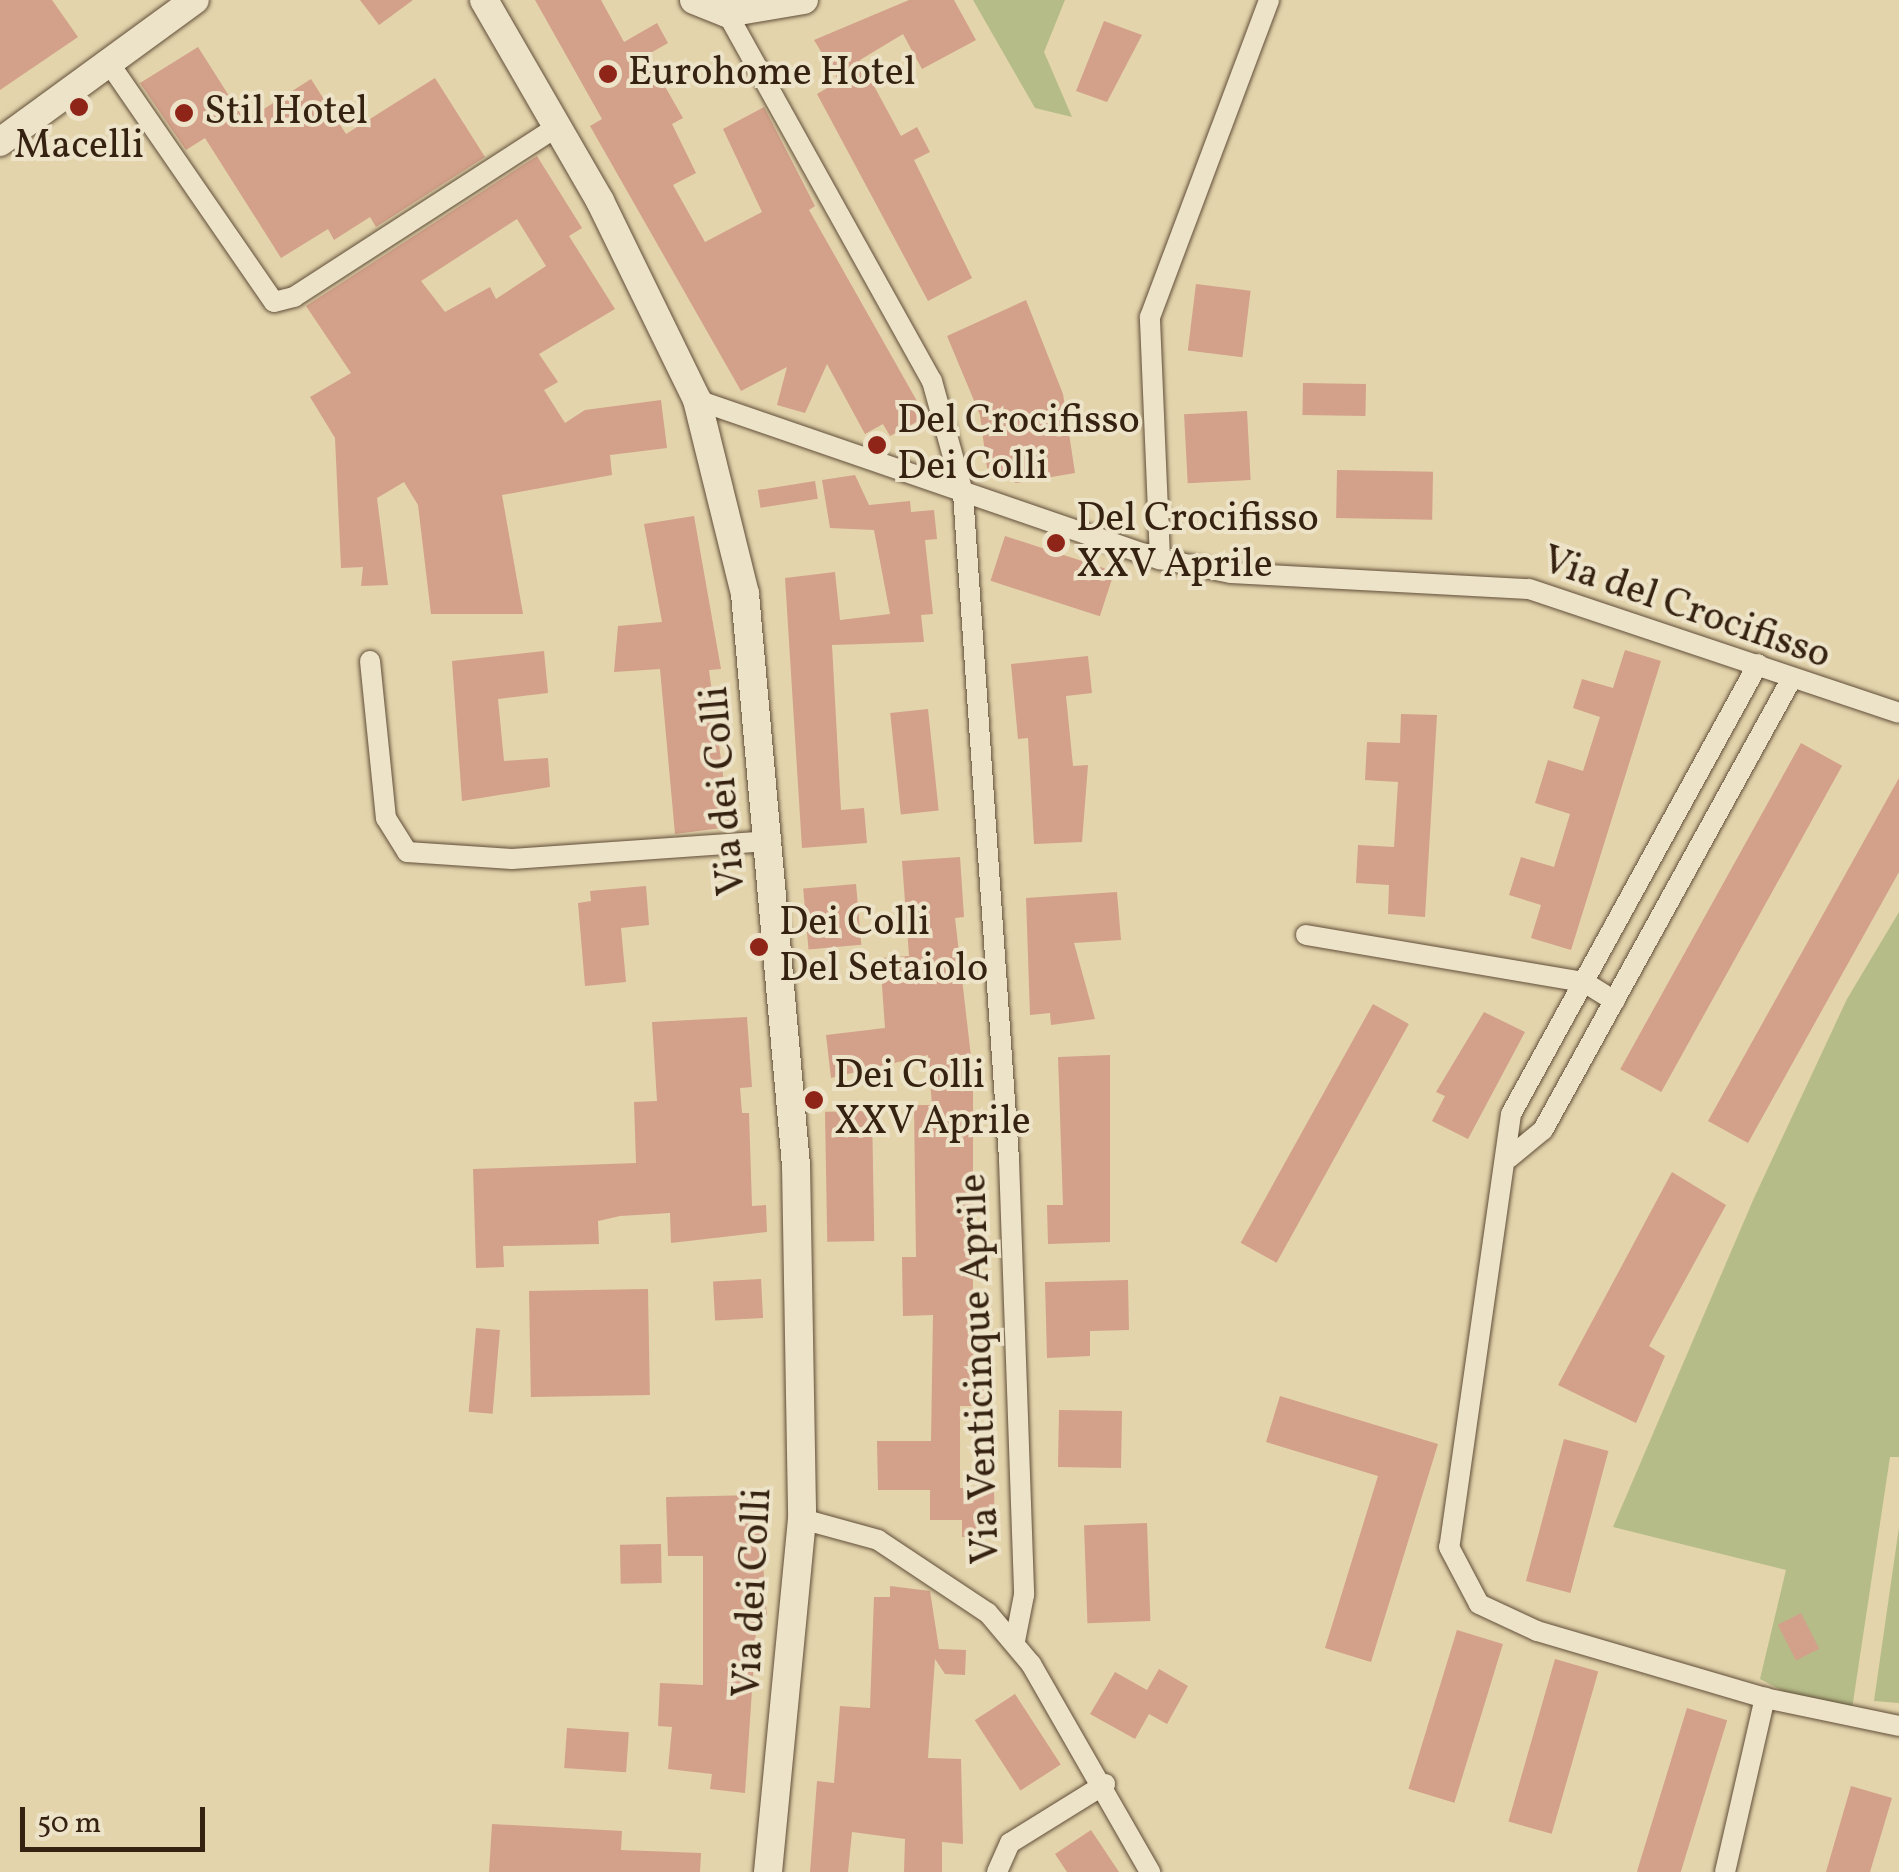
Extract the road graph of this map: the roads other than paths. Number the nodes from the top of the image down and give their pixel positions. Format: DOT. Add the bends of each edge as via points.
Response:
graph roads {
  1 [pos="195,0"];
  2 [pos="484,0"];
  3 [pos="694,0"];
  4 [pos="804,0"];
  5 [pos="1269,0"];
  6 [pos="726,13"];
  7 [pos="110,63"];
  8 [pos="558,126"];
  9 [pos="0,142"];
  10 [pos="696,400"];
  11 [pos="963,492"];
  12 [pos="1160,559"];
  13 [pos="370,661"];
  14 [pos="1758,664"];
  15 [pos="1792,678"];
  16 [pos="1899,713"];
  17 [pos="771,841"];
  18 [pos="1306,935"];
  19 [pos="1584,982"];
  20 [pos="1614,1000"];
  21 [pos="1509,1158"];
  22 [pos="802,1519"];
  23 [pos="1015,1641"];
  24 [pos="1765,1698"];
  25 [pos="1899,1726"];
  26 [pos="1105,1784"];
  27 [pos="768,1872"];
  28 [pos="997,1872"];
  29 [pos="1150,1872"];
  30 [pos="1725,1872"];
  1 -- 7 [label="street"];
  2 -- 8 [label="street, Via dei Colli"];
  3 -- 6 [label="street"];
  4 -- 6 [label="street"];
  5 -- 12 [label="street" via="1150,317"];
  6 -- 11 [label="street, Via Venticinque Aprile" via="932,382"];
  7 -- 8 [label="street" via="274,302 294,297"];
  7 -- 9 [label="street"];
  8 -- 10 [label="street, Via dei Colli"];
  10 -- 11 [label="street, Via del Crocifisso"];
  10 -- 17 [label="street, Via dei Colli" via="745,594"];
  11 -- 12 [label="street, Via del Crocifisso"];
  11 -- 23 [label="street, Via Venticinque Aprile" via="1010,1160 1024,1596"];
  12 -- 14 [label="street, Via del Crocifisso" via="1231,573 1529,589"];
  13 -- 17 [label="street" via="386,818 407,852 512,859"];
  14 -- 15 [label="street, Via del Crocifisso"];
  14 -- 19 [label="street"];
  15 -- 16 [label="street, Via del Crocifisso"];
  15 -- 20 [label="street"];
  17 -- 22 [label="street, Via dei Colli" via="796,1165"];
  18 -- 19 [label="street"];
  19 -- 20 [label="street"];
  19 -- 21 [label="street" via="1511,1114"];
  20 -- 21 [label="street" via="1543,1130"];
  21 -- 24 [label="street" via="1450,1547 1459,1578 1479,1604 1537,1631"];
  22 -- 23 [label="street" via="878,1540"];
  22 -- 27 [label="street, Via dei Colli"];
  23 -- 26 [label="street"];
  24 -- 25 [label="street"];
  24 -- 30 [label="street"];
  26 -- 28 [label="street" via="1010,1843"];
  26 -- 29 [label="street"];
}
